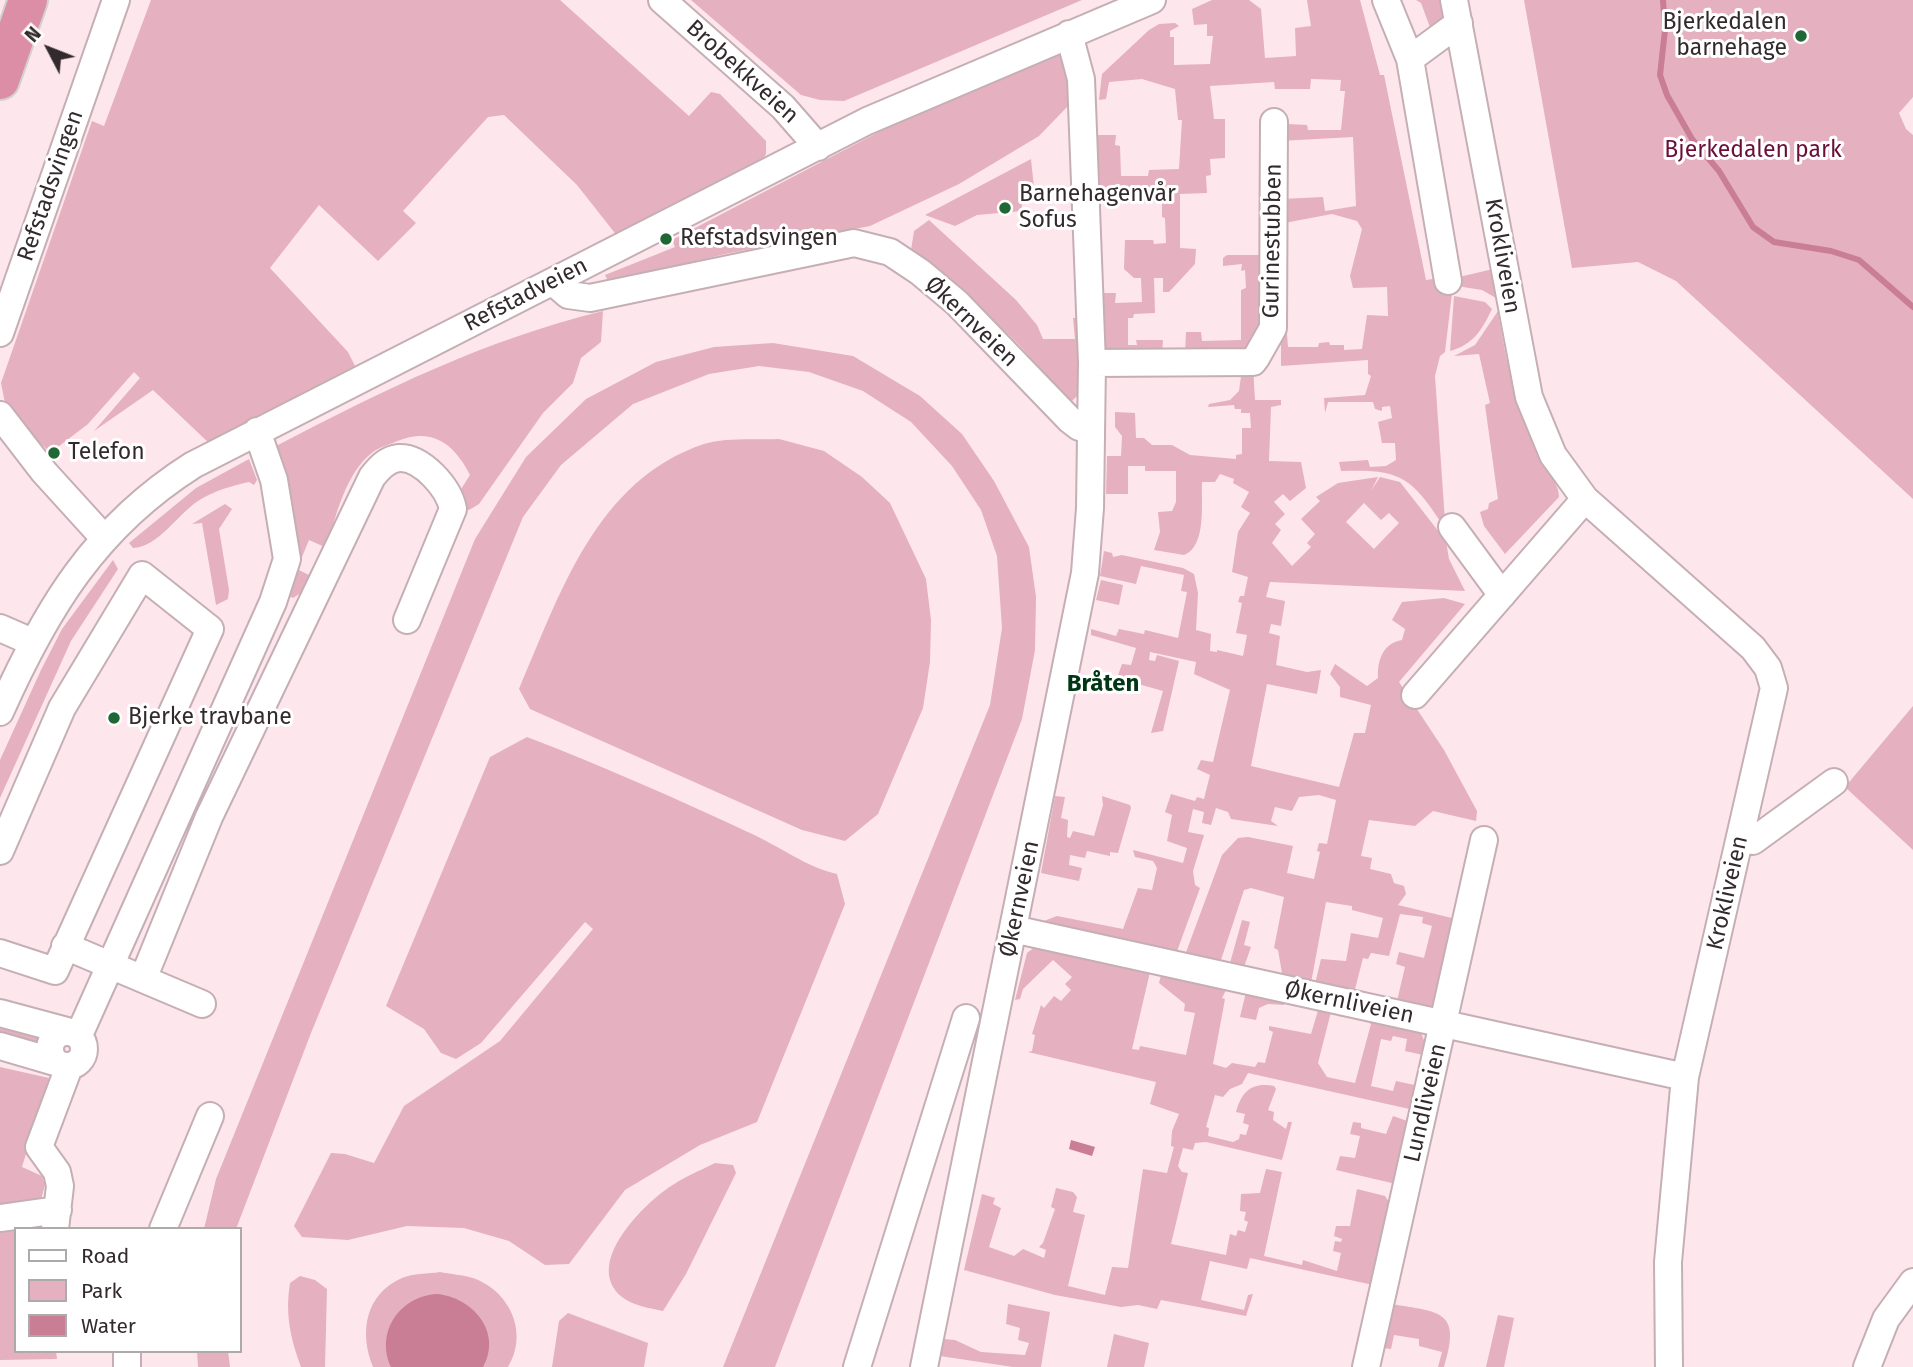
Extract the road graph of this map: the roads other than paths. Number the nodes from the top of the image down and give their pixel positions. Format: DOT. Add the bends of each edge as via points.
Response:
graph roads {
  1 [pos="27,0"];
  2 [pos="116,0"];
  3 [pos="662,0"];
  4 [pos="1152,0"];
  5 [pos="1386,0"];
  6 [pos="1456,11"];
  7 [pos="1069,34"];
  8 [pos="1409,59"];
  9 [pos="0,80"];
  10 [pos="1274,122"];
  11 [pos="818,147"];
  12 [pos="1448,281"];
  13 [pos="553,282"];
  14 [pos="0,333"];
  15 [pos="1091,363"];
  16 [pos="3,429"];
  17 [pos="1090,429"];
  18 [pos="257,430"];
  19 [pos="1585,499"];
  20 [pos="1452,527"];
  21 [pos="104,538"];
  22 [pos="1502,595"];
  23 [pos="273,602"];
  24 [pos="302,618"];
  25 [pos="407,620"];
  26 [pos="0,628"];
  27 [pos="32,642"];
  28 [pos="1415,695"];
  29 [pos="0,712"];
  30 [pos="1834,782"];
  31 [pos="1740,839"];
  32 [pos="1484,840"];
  33 [pos="0,851"];
  34 [pos="1013,929"];
  35 [pos="65,946"];
  36 [pos="0,953"];
  37 [pos="108,965"];
  38 [pos="143,979"];
  39 [pos="202,1004"];
  40 [pos="0,1013"];
  41 [pos="966,1018"];
  42 [pos="1444,1024"];
  43 [pos="73,1033"];
  44 [pos="0,1046"];
  45 [pos="62,1065"];
  46 [pos="1685,1077"];
  47 [pos="210,1116"];
  48 [pos="0,1218"];
  49 [pos="57,1219"];
  50 [pos="164,1227"];
  51 [pos="1913,1282"];
  52 [pos="857,1367"];
  53 [pos="924,1367"];
  54 [pos="1366,1367"];
  55 [pos="1669,1367"];
  56 [pos="1867,1367"];
  1 -- 9 [label="highway"];
  2 -- 14 [label="street, Refstadsvingen"];
  3 -- 11 [label="street, Brobekkveien" via="801,125"];
  4 -- 7 [label="street, Refstadveien"];
  5 -- 8 [label="street"];
  6 -- 8 [label="street"];
  6 -- 19 [label="street, Krokliveien" via="1529,397 1553,455"];
  7 -- 11 [label="street, Refstadveien" via="914,99"];
  7 -- 15 [label="street, Økernveien" via="1081,79"];
  8 -- 12 [label="street"];
  10 -- 15 [label="street, Gurinestubben" via="1273,328 1253,362"];
  11 -- 13 [label="street, Refstadveien"];
  13 -- 17 [label="street, Økernveien" via="568,295 590,298 855,243 890,252 957,303 1079,428"];
  13 -- 18 [label="street, Refstadveien"];
  15 -- 17 [label="street, Økernveien"];
  16 -- 21 [label="street"];
  17 -- 34 [label="street, Økernveien" via="1085,573"];
  18 -- 21 [label="street, Refstadveien" via="175,476"];
  18 -- 23 [label="street" via="274,480 287,559"];
  19 -- 22 [label="street"];
  19 -- 31 [label="street, Krokliveien" via="1753,648 1768,668 1774,688"];
  20 -- 22 [label="street"];
  21 -- 27 [label="street, Refstadveien" via="70,579"];
  22 -- 28 [label="street"];
  23 -- 24 [label="street"];
  23 -- 37 [label="street"];
  24 -- 25 [label="street" via="372,477 390,460 401,458 413,461 445,488 453,509"];
  24 -- 38 [label="street" via="209,817"];
  26 -- 27 [label="street"];
  27 -- 29 [label="street, Refstadveien"];
  30 -- 31 [label="street" via="1753,841"];
  31 -- 46 [label="street, Krokliveien"];
  32 -- 42 [label="street, Lundliveien"];
  33 -- 35 [label="street" via="62,708 142,575 210,629"];
  34 -- 42 [label="street, Økernliveien"];
  34 -- 53 [label="street, Økernveien"];
  35 -- 36 [label="street" via="55,971"];
  35 -- 37 [label="street"];
  37 -- 38 [label="street"];
  37 -- 43 [label="street"];
  38 -- 39 [label="street"];
  40 -- 43 [label="street"];
  41 -- 52 [label="street"];
  42 -- 46 [label="street, Økernliveien"];
  42 -- 54 [label="street, Lundliveien"];
  43 -- 45 [label="street" via="58,1035 52,1044 51,1054"];
  44 -- 45 [label="street"];
  45 -- 49 [label="street" via="38,1147 57,1172"];
  46 -- 55 [label="street, Krokliveien" via="1668,1262"];
  47 -- 50 [label="street"];
  48 -- 49 [label="street"];
  51 -- 56 [label="street" via="1886,1319"];
}
